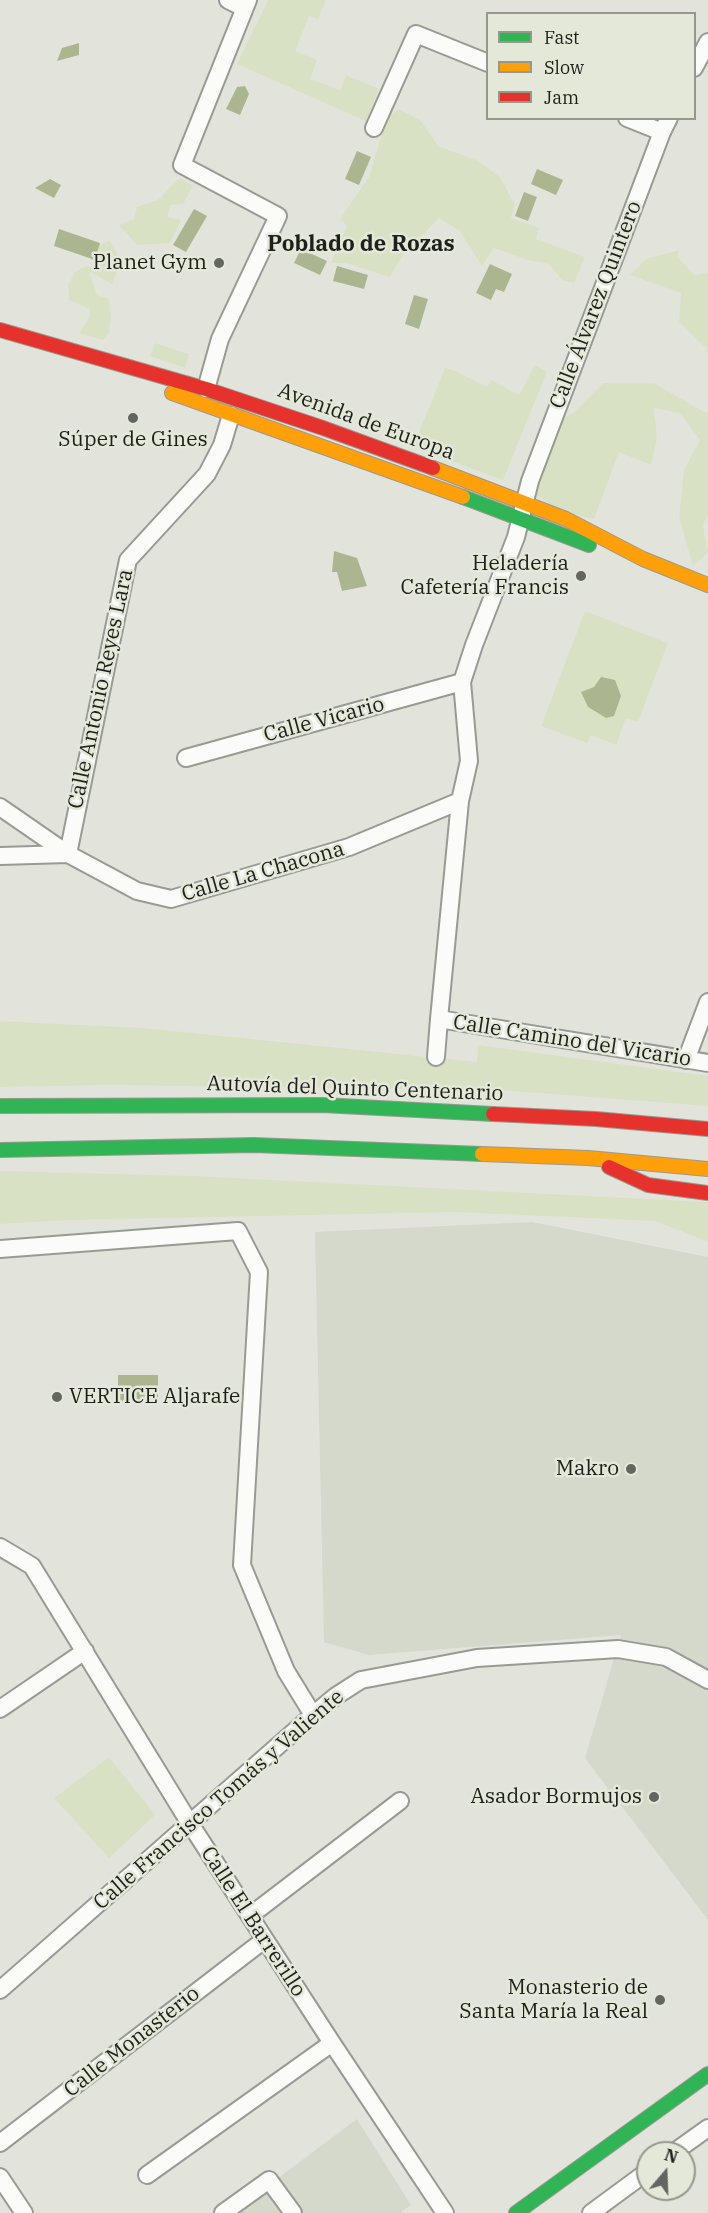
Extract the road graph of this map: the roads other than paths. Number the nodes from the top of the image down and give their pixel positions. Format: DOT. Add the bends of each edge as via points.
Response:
graph roads {
  1 [pos="228,0"];
  2 [pos="246,4"];
  3 [pos="708,42"];
  4 [pos="486,62"];
  5 [pos="696,64"];
  6 [pos="638,120"];
  7 [pos="665,125"];
  8 [pos="374,128"];
  9 [pos="0,330"];
  10 [pos="65,350"];
  11 [pos="206,388"];
  12 [pos="231,415"];
  13 [pos="289,416"];
  14 [pos="522,511"];
  15 [pos="610,544"];
  16 [pos="644,560"];
  17 [pos="708,585"];
  18 [pos="462,682"];
  19 [pos="186,758"];
  20 [pos="460,801"];
  21 [pos="0,807"];
  22 [pos="68,854"];
  23 [pos="0,856"];
  24 [pos="708,1002"];
  25 [pos="440,1019"];
  26 [pos="436,1057"];
  27 [pos="686,1060"];
  28 [pos="708,1063"];
  29 [pos="0,1106"];
  30 [pos="708,1129"];
  31 [pos="0,1150"];
  32 [pos="588,1158"];
  33 [pos="708,1168"];
  34 [pos="708,1193"];
  35 [pos="0,1249"];
  36 [pos="0,1547"];
  37 [pos="86,1651"];
  38 [pos="708,1680"];
  39 [pos="0,1709"];
  40 [pos="313,1715"];
  41 [pos="400,1801"];
  42 [pos="189,1822"];
  43 [pos="251,1915"];
  44 [pos="264,1940"];
  45 [pos="0,1990"];
  46 [pos="332,2043"];
  47 [pos="708,2074"];
  48 [pos="708,2128"];
  49 [pos="690,2141"];
  50 [pos="0,2143"];
  51 [pos="147,2175"];
  52 [pos="0,2177"];
  53 [pos="636,2180"];
  54 [pos="24,2213"];
  55 [pos="223,2213"];
  56 [pos="293,2213"];
  57 [pos="445,2213"];
  58 [pos="516,2213"];
  59 [pos="591,2213"];
  1 -- 2 [label="street"];
  2 -- 11 [label="street" via="182,165 278,216 220,339"];
  3 -- 5 [label="street"];
  4 -- 8 [label="street" via="416,34"];
  6 -- 7 [label="street"];
  7 -- 14 [label="street, Calle Álvarez Quintero"];
  9 -- 10 [label="main road, Avenida de Europa"];
  10 -- 11 [label="main road, Avenida de Europa"];
  10 -- 12 [label="main road, Avenida de Europa"];
  11 -- 13 [label="main road, Avenida de Europa"];
  12 -- 13 [label="main road" via="241,410 271,419"];
  12 -- 14 [label="main road, Avenida de Europa" via="364,460 386,460"];
  12 -- 22 [label="street, Calle Antonio Reyes Lara" via="207,474 128,560"];
  13 -- 14 [label="main road, Avenida de Europa"];
  14 -- 15 [label="main road"];
  14 -- 15 [label="main road, Avenida de Europa" via="566,519"];
  14 -- 16 [label="main road, Avenida de Europa" via="596,548"];
  14 -- 18 [label="street, Calle Álvarez Quintero"];
  15 -- 16 [label="main road, Avenida de Europa"];
  16 -- 17 [label="main road, Avenida de Europa"];
  18 -- 19 [label="street, Calle Vicario"];
  18 -- 20 [label="street, Calle Camino del Vicario" via="469,761"];
  20 -- 22 [label="street, Calle La Chacona" via="349,847 171,899 136,891"];
  20 -- 25 [label="street, Calle Camino del Vicario"];
  21 -- 22 [label="street, Calle La Chacona"];
  22 -- 23 [label="street"];
  24 -- 27 [label="street"];
  25 -- 26 [label="street"];
  25 -- 27 [label="street, Calle Camino del Vicario"];
  27 -- 28 [label="street, Calle Camino del Vicario"];
  29 -- 30 [label="main road, Autovía del Quinto Centenario" via="322,1105 596,1119"];
  31 -- 32 [label="main road" via="254,1145"];
  32 -- 33 [label="main road"];
  32 -- 34 [label="main road" via="648,1185"];
  35 -- 40 [label="street" via="238,1231 259,1272 242,1565 286,1671"];
  36 -- 37 [label="street, Calle El Barrerillo" via="32,1566"];
  37 -- 39 [label="street"];
  37 -- 42 [label="street, Calle El Barrerillo"];
  38 -- 40 [label="street, Calle Francisco Tomás y Valiente" via="666,1657 618,1649 477,1658 361,1680"];
  40 -- 42 [label="street, Calle Francisco Tomás y Valiente"];
  41 -- 43 [label="street"];
  42 -- 43 [label="street, Calle El Barrerillo"];
  42 -- 45 [label="street, Calle Francisco Tomás y Valiente"];
  43 -- 44 [label="street, Calle El Barrerillo"];
  44 -- 46 [label="street, Calle El Barrerillo"];
  44 -- 50 [label="street, Calle Monasterio"];
  46 -- 51 [label="street"];
  46 -- 57 [label="street, Calle El Barrerillo"];
  47 -- 58 [label="main road"];
  48 -- 49 [label="street"];
  52 -- 54 [label="street"];
  53 -- 59 [label="street"];
  55 -- 56 [label="street" via="269,2180"];
}
